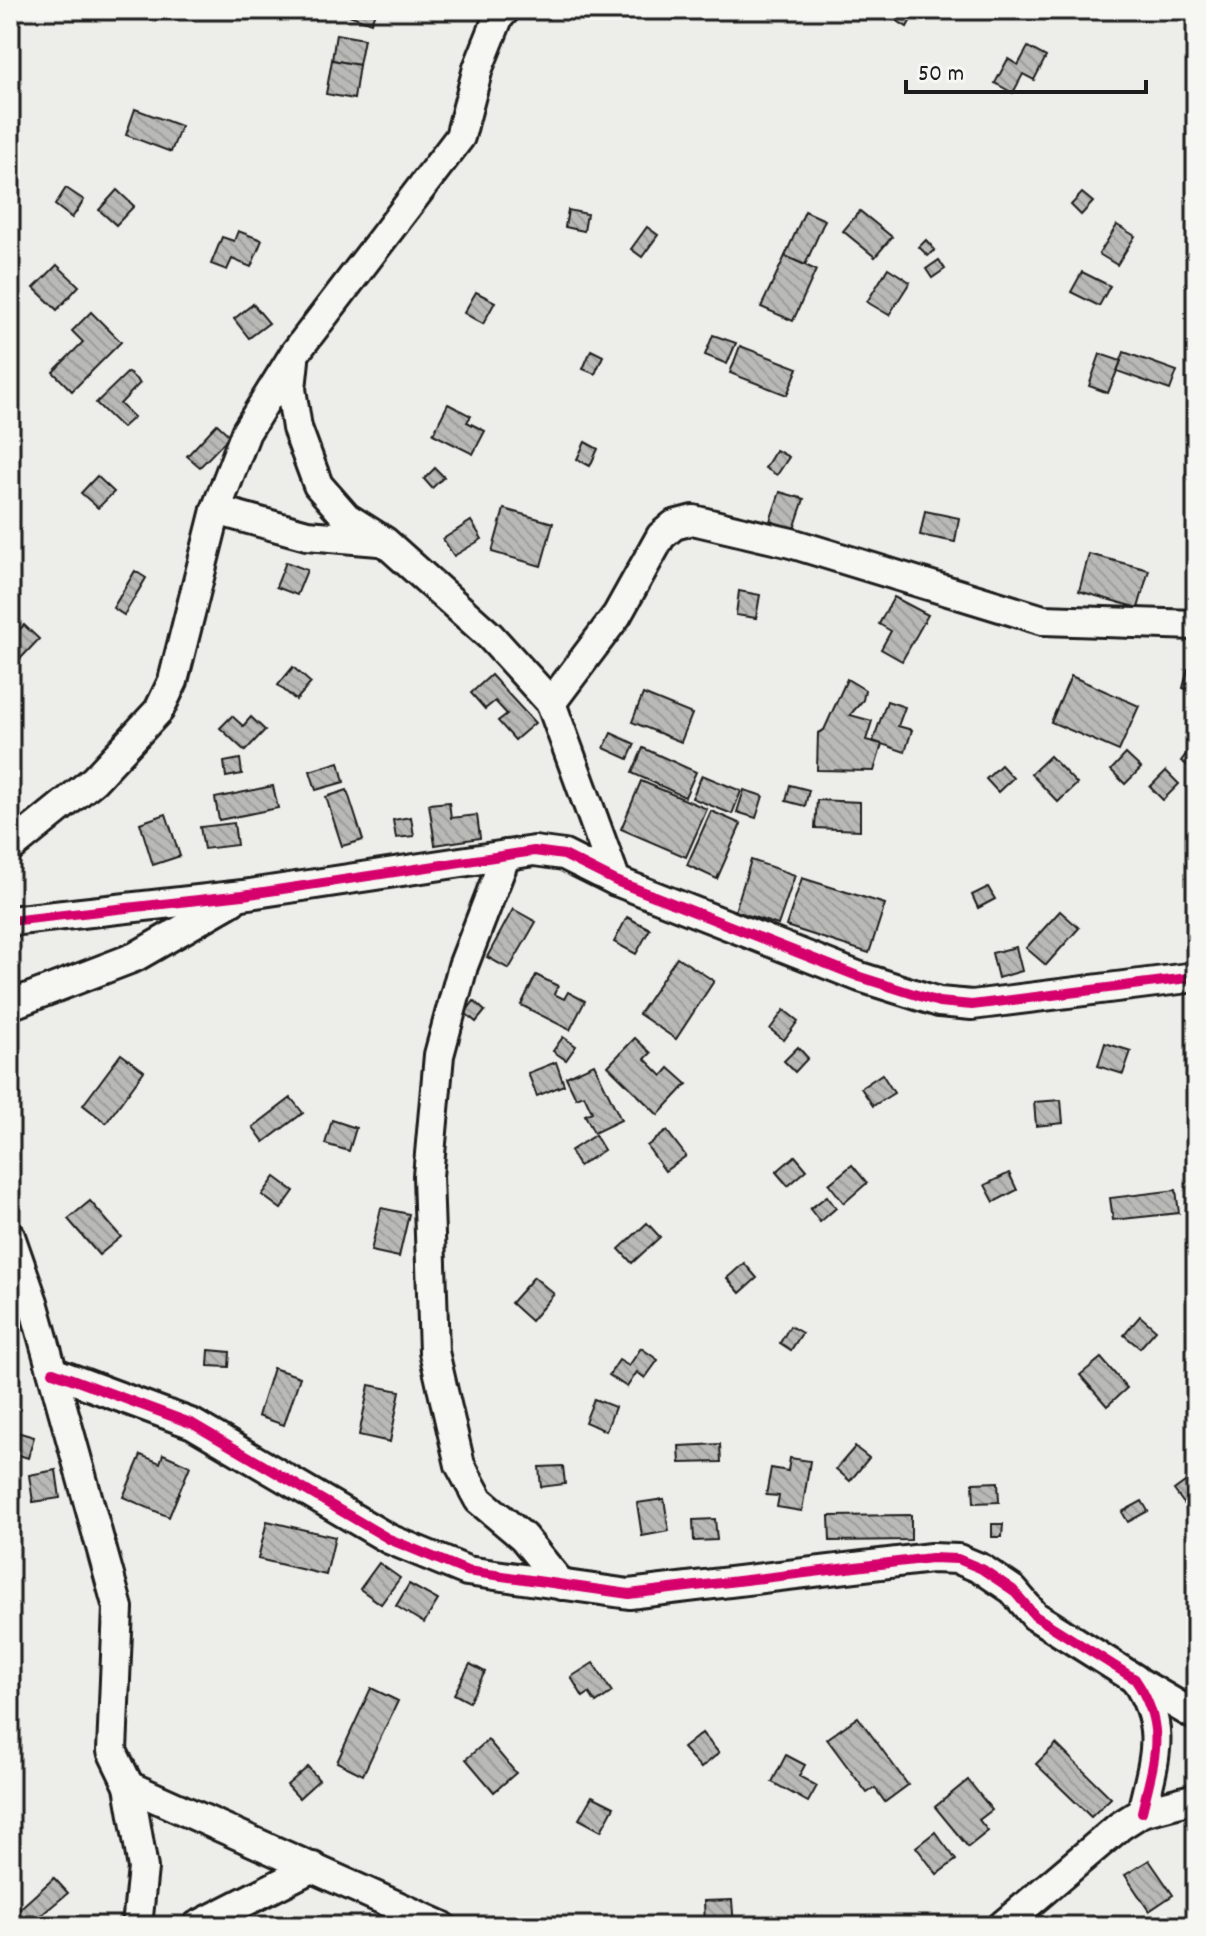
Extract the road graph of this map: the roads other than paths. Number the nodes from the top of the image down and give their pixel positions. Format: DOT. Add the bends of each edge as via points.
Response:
graph roads {
  1 [pos="505,10"];
  2 [pos="295,353"];
  3 [pos="216,510"];
  4 [pos="384,541"];
  5 [pos="1196,625"];
  6 [pos="551,703"];
  7 [pos="10,848"];
  8 [pos="506,855"];
  9 [pos="616,881"];
  10 [pos="243,895"];
  11 [pos="10,921"];
  12 [pos="1196,977"];
  13 [pos="10,1005"];
  14 [pos="10,1236"];
  15 [pos="53,1372"];
  16 [pos="562,1585"];
  17 [pos="1135,1679"];
  18 [pos="1196,1716"];
  19 [pos="129,1786"];
  20 [pos="1196,1798"];
  21 [pos="1142,1812"];
  22 [pos="313,1867"];
  23 [pos="137,1926"];
  24 [pos="197,1926"];
  25 [pos="442,1926"];
  26 [pos="1002,1926"];
  1 -- 2 [label="street" via="478,68 460,137"];
  2 -- 3 [label="street" via="246,432"];
  2 -- 4 [label="street" via="291,389 297,428 318,485 346,517"];
  3 -- 4 [label="street" via="307,535"];
  3 -- 7 [label="street" via="173,681 159,710 94,780"];
  4 -- 6 [label="street" via="490,636"];
  5 -- 6 [label="street" via="1043,620 791,543 693,520 674,525 661,536 617,615"];
  6 -- 9 [label="street"];
  8 -- 9 [label="street" via="564,855"];
  8 -- 10 [label="street"];
  8 -- 16 [label="street" via="463,966 439,1055 428,1176 434,1352 460,1465 479,1500 523,1537"];
  9 -- 12 [label="street" via="860,977 939,1002 972,1005"];
  10 -- 11 [label="street"];
  10 -- 13 [label="street" via="135,957"];
  14 -- 15 [label="street"];
  15 -- 16 [label="street" via="193,1424 389,1539 467,1571"];
  15 -- 19 [label="street" via="118,1608 112,1751"];
  16 -- 17 [label="street" via="629,1594 958,1559 1013,1590 1035,1616"];
  17 -- 18 [label="street"];
  17 -- 21 [label="street" via="1157,1731"];
  19 -- 22 [label="street"];
  19 -- 23 [label="street" via="143,1868"];
  20 -- 21 [label="street"];
  21 -- 26 [label="street"];
  22 -- 24 [label="street"];
  22 -- 25 [label="street"];
}
